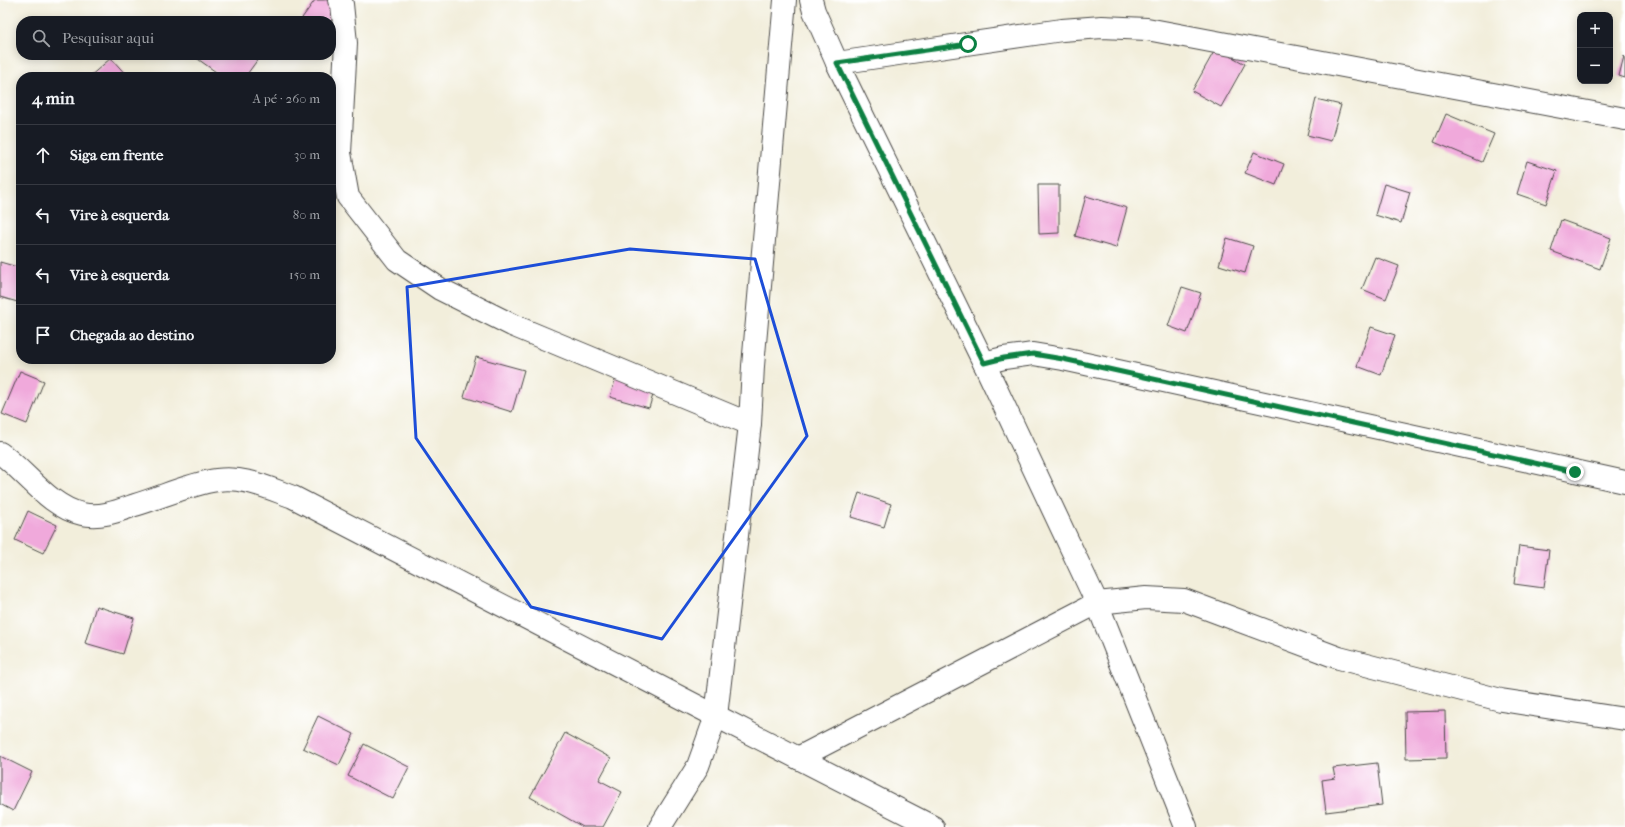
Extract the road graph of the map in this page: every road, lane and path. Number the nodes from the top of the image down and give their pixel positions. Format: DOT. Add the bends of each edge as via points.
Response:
graph roads {
  1 [pos="339,0"];
  2 [pos="785,0"];
  3 [pos="811,0"];
  4 [pos="837,63"];
  5 [pos="1625,119"];
  6 [pos="984,363"];
  7 [pos="750,424"];
  8 [pos="0,453"];
  9 [pos="1625,482"];
  10 [pos="1097,603"];
  11 [pos="716,716"];
  12 [pos="1625,719"];
  13 [pos="798,758"];
  14 [pos="660,827"];
  15 [pos="933,827"];
  16 [pos="1186,827"];
  1 -- 7 [label="street" via="342,4 346,43 340,153 348,197 397,260 440,289 512,325"];
  2 -- 7 [label="street"];
  3 -- 4 [label="street"];
  4 -- 5 [label="street" via="1062,30 1102,27 1147,29"];
  4 -- 6 [label="street"];
  6 -- 9 [label="street" via="1033,354 1063,359"];
  6 -- 10 [label="street"];
  7 -- 11 [label="street"];
  8 -- 11 [label="street" via="60,505 82,514 105,515 218,480 252,482 293,498"];
  10 -- 12 [label="street" via="1146,598 1184,600 1347,660 1501,700"];
  10 -- 13 [label="street"];
  10 -- 16 [label="street"];
  11 -- 13 [label="street"];
  11 -- 14 [label="street" via="698,766"];
  13 -- 15 [label="street"];
}
